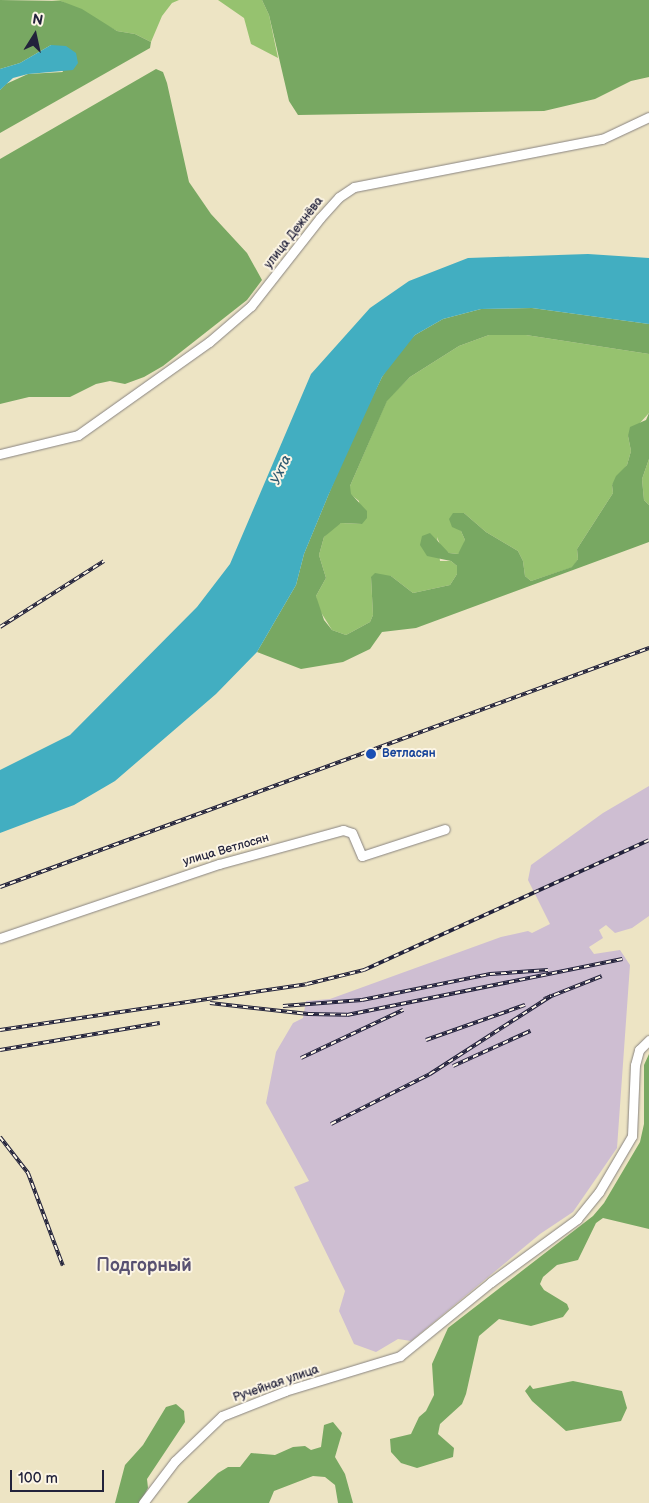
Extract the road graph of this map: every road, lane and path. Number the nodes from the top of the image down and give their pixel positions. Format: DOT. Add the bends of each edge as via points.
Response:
graph roads {
  1 [pos="649,117"];
  2 [pos="0,454"];
  3 [pos="445,829"];
  4 [pos="0,938"];
  5 [pos="649,1040"];
  6 [pos="143,1503"];
  1 -- 2 [label="street, улица Дежнёва" via="602,139 354,187 339,197 320,218 251,306 209,342 78,435"];
  3 -- 4 [label="street, улица Ветлосян" via="362,856 352,833 343,830 219,864"];
  5 -- 6 [label="street, Ручейная улица" via="639,1050 634,1065 632,1136 593,1200 570,1226 491,1282 412,1349 384,1363 285,1392 222,1416 175,1462"];
}
